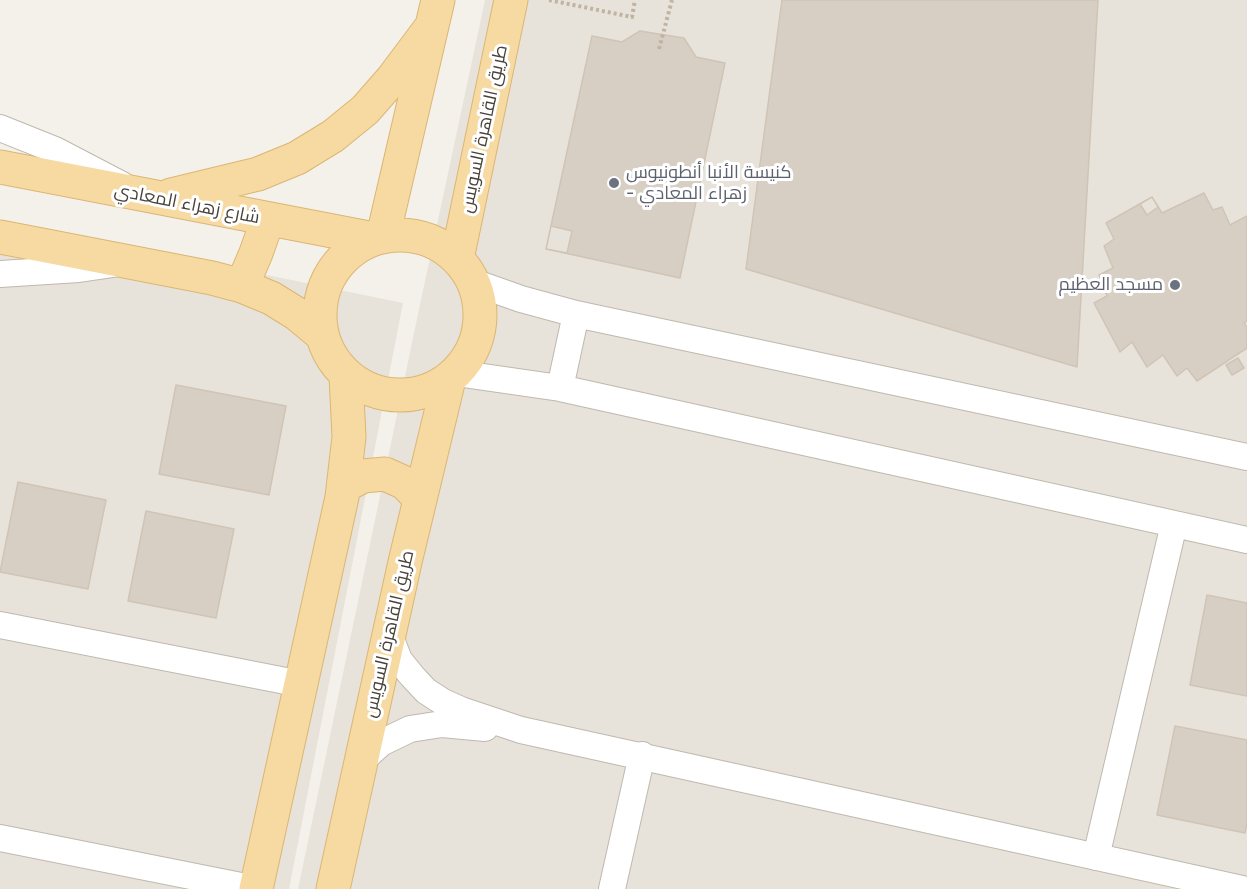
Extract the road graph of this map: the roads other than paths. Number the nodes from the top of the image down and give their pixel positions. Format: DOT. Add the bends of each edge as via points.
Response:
graph roads {
  1 [pos="511,0"];
  2 [pos="435,13"];
  3 [pos="0,128"];
  4 [pos="0,167"];
  5 [pos="148,196"];
  6 [pos="268,219"];
  7 [pos="0,237"];
  8 [pos="379,238"];
  9 [pos="126,261"];
  10 [pos="465,270"];
  11 [pos="0,274"];
  12 [pos="242,286"];
  13 [pos="576,314"];
  14 [pos="321,334"];
  15 [pos="346,376"];
  16 [pos="453,376"];
  17 [pos="560,388"];
  18 [pos="1247,456"];
  19 [pos="344,486"];
  20 [pos="420,499"];
  21 [pos="1174,524"];
  22 [pos="1247,540"];
  23 [pos="0,625"];
  24 [pos="389,634"];
  25 [pos="301,684"];
  26 [pos="521,730"];
  27 [pos="642,755"];
  28 [pos="361,761"];
  29 [pos="0,838"];
  30 [pos="1096,857"];
  31 [pos="256,889"];
  32 [pos="333,889"];
  33 [pos="612,889"];
  34 [pos="1242,889"];
  1 -- 10 [label="main road, طريق القاهرة السويس"];
  2 -- 5 [label="main road" via="393,78 365,110 324,142 258,174"];
  2 -- 8 [label="main road"];
  3 -- 5 [label="street"];
  4 -- 5 [label="main road, شارع زهراء المعادي"];
  5 -- 6 [label="main road, شارع زهراء المعادي"];
  6 -- 8 [label="main road, شارع زهراء المعادي"];
  6 -- 12 [label="main road"];
  7 -- 9 [label="main road"];
  8 -- 10 [label="main road" via="423,238 441,246"];
  8 -- 14 [label="main road" via="353,249 336,266 324,286 319,310"];
  9 -- 11 [label="street" via="79,269"];
  9 -- 12 [label="main road"];
  10 -- 13 [label="street" via="521,299"];
  10 -- 16 [label="main road" via="480,306 479,330 471,354"];
  12 -- 14 [label="main road" via="271,298"];
  13 -- 17 [label="street"];
  13 -- 18 [label="street"];
  14 -- 15 [label="main road" via="330,357"];
  15 -- 16 [label="main road" via="365,389 408,396 430,391"];
  15 -- 19 [label="main road" via="349,437"];
  16 -- 17 [label="street"];
  16 -- 20 [label="main road, طريق القاهرة السويس"];
  17 -- 21 [label="street"];
  19 -- 20 [label="main road" via="363,476 384,474 405,483"];
  19 -- 25 [label="main road"];
  20 -- 24 [label="main road, طريق القاهرة السويس"];
  21 -- 22 [label="street"];
  21 -- 30 [label="street"];
  23 -- 25 [label="street"];
  24 -- 26 [label="street" via="399,660 426,691 461,710"];
  24 -- 28 [label="main road, طريق القاهرة السويس"];
  25 -- 31 [label="main road"];
  26 -- 27 [label="street"];
  26 -- 28 [label="street" via="426,725 388,739"];
  27 -- 30 [label="street"];
  27 -- 33 [label="street"];
  28 -- 32 [label="main road, طريق القاهرة السويس"];
  29 -- 31 [label="street"];
  30 -- 34 [label="street"];
}
